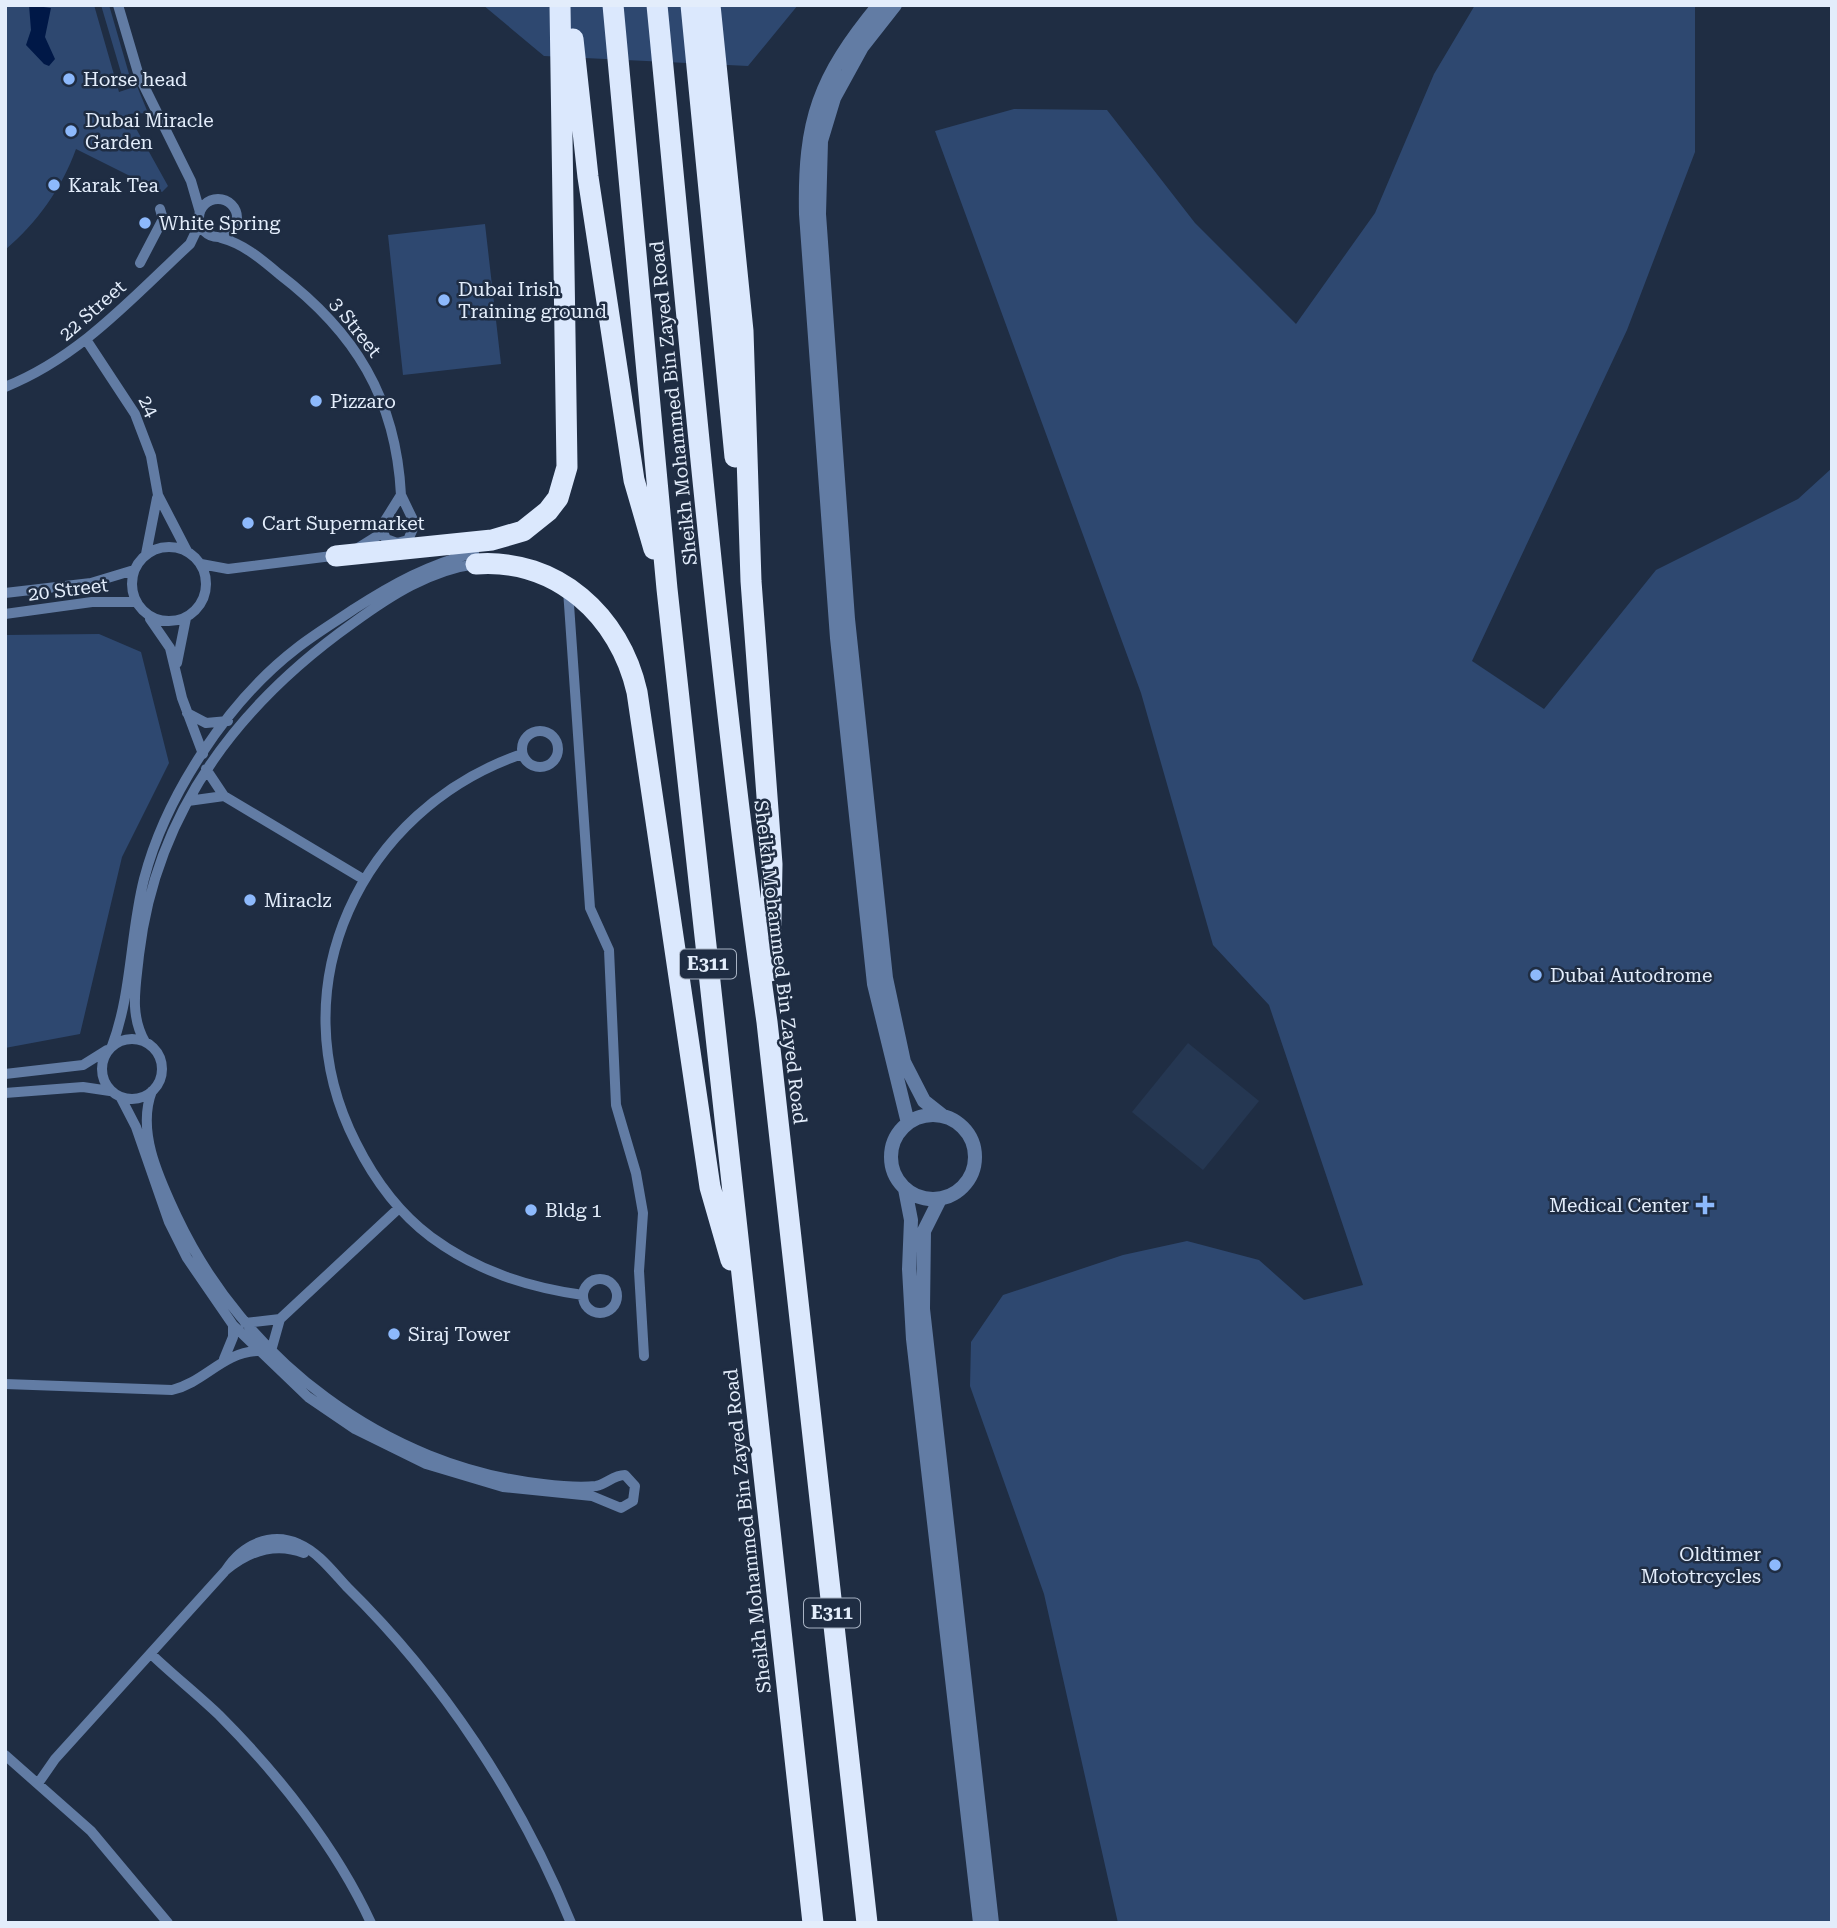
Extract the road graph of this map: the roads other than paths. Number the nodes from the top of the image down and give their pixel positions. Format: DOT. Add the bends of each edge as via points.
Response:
graph roads {
  1 [pos="118,5"];
  2 [pos="560,5"];
  3 [pos="570,5"];
  4 [pos="599,5"];
  5 [pos="613,5"];
  6 [pos="657,5"];
  7 [pos="691,5"];
  8 [pos="710,5"];
  9 [pos="722,5"];
  10 [pos="879,5"];
  11 [pos="895,5"];
  12 [pos="624,144"];
  13 [pos="191,181"];
  14 [pos="730,188"];
  15 [pos="215,199"];
  16 [pos="160,208"];
  17 [pos="200,218"];
  18 [pos="236,227"];
  19 [pos="218,238"];
  20 [pos="190,244"];
  21 [pos="247,249"];
  22 [pos="158,274"];
  23 [pos="567,332"];
  24 [pos="88,341"];
  25 [pos="5,387"];
  26 [pos="158,495"];
  27 [pos="401,495"];
  28 [pos="382,533"];
  29 [pos="187,551"];
  30 [pos="146,554"];
  31 [pos="337,556"];
  32 [pos="475,559"];
  33 [pos="201,564"];
  34 [pos="134,570"];
  35 [pos="751,581"];
  36 [pos="568,588"];
  37 [pos="667,589"];
  38 [pos="5,593"];
  39 [pos="135,602"];
  40 [pos="5,614"];
  41 [pos="148,615"];
  42 [pos="186,618"];
  43 [pos="177,666"];
  44 [pos="187,713"];
  45 [pos="228,721"];
  46 [pos="203,754"];
  47 [pos="522,754"];
  48 [pos="205,769"];
  49 [pos="224,796"];
  50 [pos="188,801"];
  51 [pos="363,879"];
  52 [pos="767,1022"];
  53 [pos="145,1042"];
  54 [pos="111,1047"];
  55 [pos="5,1074"];
  56 [pos="110,1091"];
  57 [pos="152,1091"];
  58 [pos="5,1093"];
  59 [pos="121,1098"];
  60 [pos="943,1116"];
  61 [pos="908,1123"];
  62 [pos="905,1189"];
  63 [pos="940,1199"];
  64 [pos="399,1208"];
  65 [pos="583,1295"];
  66 [pos="746,1305"];
  67 [pos="280,1319"];
  68 [pos="245,1323"];
  69 [pos="233,1325"];
  70 [pos="257,1351"];
  71 [pos="271,1351"];
  72 [pos="644,1356"];
  73 [pos="224,1359"];
  74 [pos="5,1384"];
  75 [pos="150,1654"];
  76 [pos="5,1755"];
  77 [pos="36,1780"];
  78 [pos="168,1923"];
  79 [pos="371,1923"];
  80 [pos="571,1923"];
  81 [pos="813,1923"];
  82 [pos="867,1923"];
  83 [pos="980,1923"];
  84 [pos="992,1923"];
  1 -- 13 [label="street" via="142,83"];
  2 -- 23 [label="highway"];
  3 -- 37 [label="highway" via="588,177 635,480"];
  4 -- 12 [label="highway"];
  5 -- 12 [label="highway, Sheikh Mohammed Bin Zayed Road / E311"];
  6 -- 52 [label="highway, Sheikh Mohammed Bin Zayed Road / E311" via="715,590"];
  7 -- 35 [label="highway" via="731,425"];
  8 -- 14 [label="highway"];
  9 -- 14 [label="highway"];
  10 -- 61 [label="street" via="841,54 818,102 808,139 806,215 836,626 872,970 879,1016"];
  11 -- 60 [label="street" via="862,47 834,98 821,141 819,214 848,619 886,978 904,1062 924,1101"];
  12 -- 37 [label="highway, Sheikh Mohammed Bin Zayed Road / E311"];
  13 -- 15 [label="street"];
  13 -- 17 [label="street"];
  14 -- 35 [label="highway" via="744,341"];
  15 -- 17 [label="street" via="206,203"];
  15 -- 18 [label="street" via="233,205"];
  16 -- 22 [label="street" via="163,219 137,261"];
  17 -- 19 [label="street" via="205,232"];
  17 -- 20 [label="street, 22 Street"];
  18 -- 19 [label="street"];
  18 -- 21 [label="street, 3 Street"];
  19 -- 20 [label="street, 22 Street"];
  19 -- 21 [label="street, 3 Street"];
  20 -- 22 [label="street, 22 Street"];
  21 -- 27 [label="street, 3 Street" via="303,292 353,345 385,411 397,454"];
  22 -- 24 [label="street, 22 Street"];
  23 -- 31 [label="highway" via="567,467 558,498 548,511 508,537"];
  23 -- 32 [label="highway" via="579,457 574,494 562,516 533,540"];
  24 -- 25 [label="street, 22 Street" via="44,370"];
  24 -- 26 [label="street, 24" via="135,414 151,456"];
  26 -- 29 [label="street, 24"];
  26 -- 30 [label="street, 24"];
  27 -- 28 [label="street" via="382,522"];
  27 -- 28 [label="street, 3 Street" via="414,518 412,535 397,544"];
  28 -- 31 [label="street"];
  29 -- 30 [label="street" via="159,548"];
  29 -- 33 [label="street"];
  30 -- 34 [label="street"];
  31 -- 33 [label="street" via="228,569"];
  32 -- 36 [label="highway" via="525,568"];
  32 -- 45 [label="street" via="408,576 316,634 259,682"];
  32 -- 48 [label="street" via="399,591 308,656 268,692"];
  33 -- 42 [label="street" via="203,600"];
  34 -- 38 [label="street, 20 Street" via="99,582"];
  34 -- 39 [label="street"];
  35 -- 52 [label="highway" via="773,883"];
  36 -- 66 [label="highway" via="610,625 633,674 710,1187"];
  36 -- 72 [label="street" via="590,908 609,950 616,1105 636,1173 644,1224 639,1271"];
  37 -- 66 [label="highway, Sheikh Mohammed Bin Zayed Road / E311"];
  39 -- 40 [label="street, 20 Street" via="92,602"];
  39 -- 41 [label="street"];
  41 -- 42 [label="street" via="160,621"];
  41 -- 43 [label="street"];
  42 -- 43 [label="street"];
  43 -- 44 [label="street"];
  44 -- 45 [label="street" via="206,723"];
  44 -- 46 [label="street"];
  45 -- 46 [label="street"];
  46 -- 54 [label="street" via="176,796 144,878 133,927 124,1011"];
  47 -- 51 [label="street" via="467,777 436,797 387,845"];
  48 -- 49 [label="street"];
  48 -- 50 [label="street"];
  49 -- 50 [label="street"];
  49 -- 51 [label="street"];
  50 -- 53 [label="street" via="172,833 141,935 134,1002 136,1023"];
  51 -- 64 [label="street" via="342,925 329,974 328,1049 346,1123 369,1168"];
  52 -- 82 [label="highway, Sheikh Mohammed Bin Zayed Road / E311"];
  53 -- 54 [label="street" via="128,1039"];
  53 -- 57 [label="street" via="157,1053 162,1067"];
  54 -- 55 [label="street" via="83,1065"];
  54 -- 56 [label="street" via="101,1070"];
  56 -- 58 [label="street" via="83,1087"];
  56 -- 59 [label="street"];
  57 -- 59 [label="street" via="138,1099"];
  57 -- 68 [label="street" via="146,1110 147,1132 172,1205 204,1267"];
  59 -- 69 [label="street" via="136,1127 169,1222 187,1258"];
  60 -- 61 [label="street" via="928,1115"];
  60 -- 63 [label="street" via="968,1133 975,1158 961,1189"];
  61 -- 62 [label="street" via="899,1132 891,1155 897,1179"];
  62 -- 63 [label="street" via="916,1196"];
  62 -- 83 [label="street" via="911,1220 913,1339"];
  63 -- 84 [label="street" via="923,1231 923,1309"];
  64 -- 65 [label="street" via="462,1258 502,1277"];
  64 -- 67 [label="street"];
  66 -- 81 [label="highway, Sheikh Mohammed Bin Zayed Road / E311"];
  67 -- 68 [label="street"];
  67 -- 71 [label="street"];
  68 -- 71 [label="street"];
  69 -- 70 [label="street"];
  69 -- 73 [label="street"];
  70 -- 71 [label="street" via="335,1417 426,1464 480,1482 593,1496 621,1508 634,1501 635,1486 625,1475 594,1486 543,1484 490,1474 417,1450 332,1402"];
  70 -- 73 [label="street"];
  73 -- 74 [label="street" via="187,1387 172,1391"];
  75 -- 77 [label="street"];
  75 -- 79 [label="street" via="216,1713 271,1772 347,1878"];
  75 -- 80 [label="street" via="226,1570 247,1555 272,1548 298,1550 321,1561 434,1682 518,1814"];
  76 -- 77 [label="street"];
  77 -- 78 [label="street" via="111,1853"];
}
